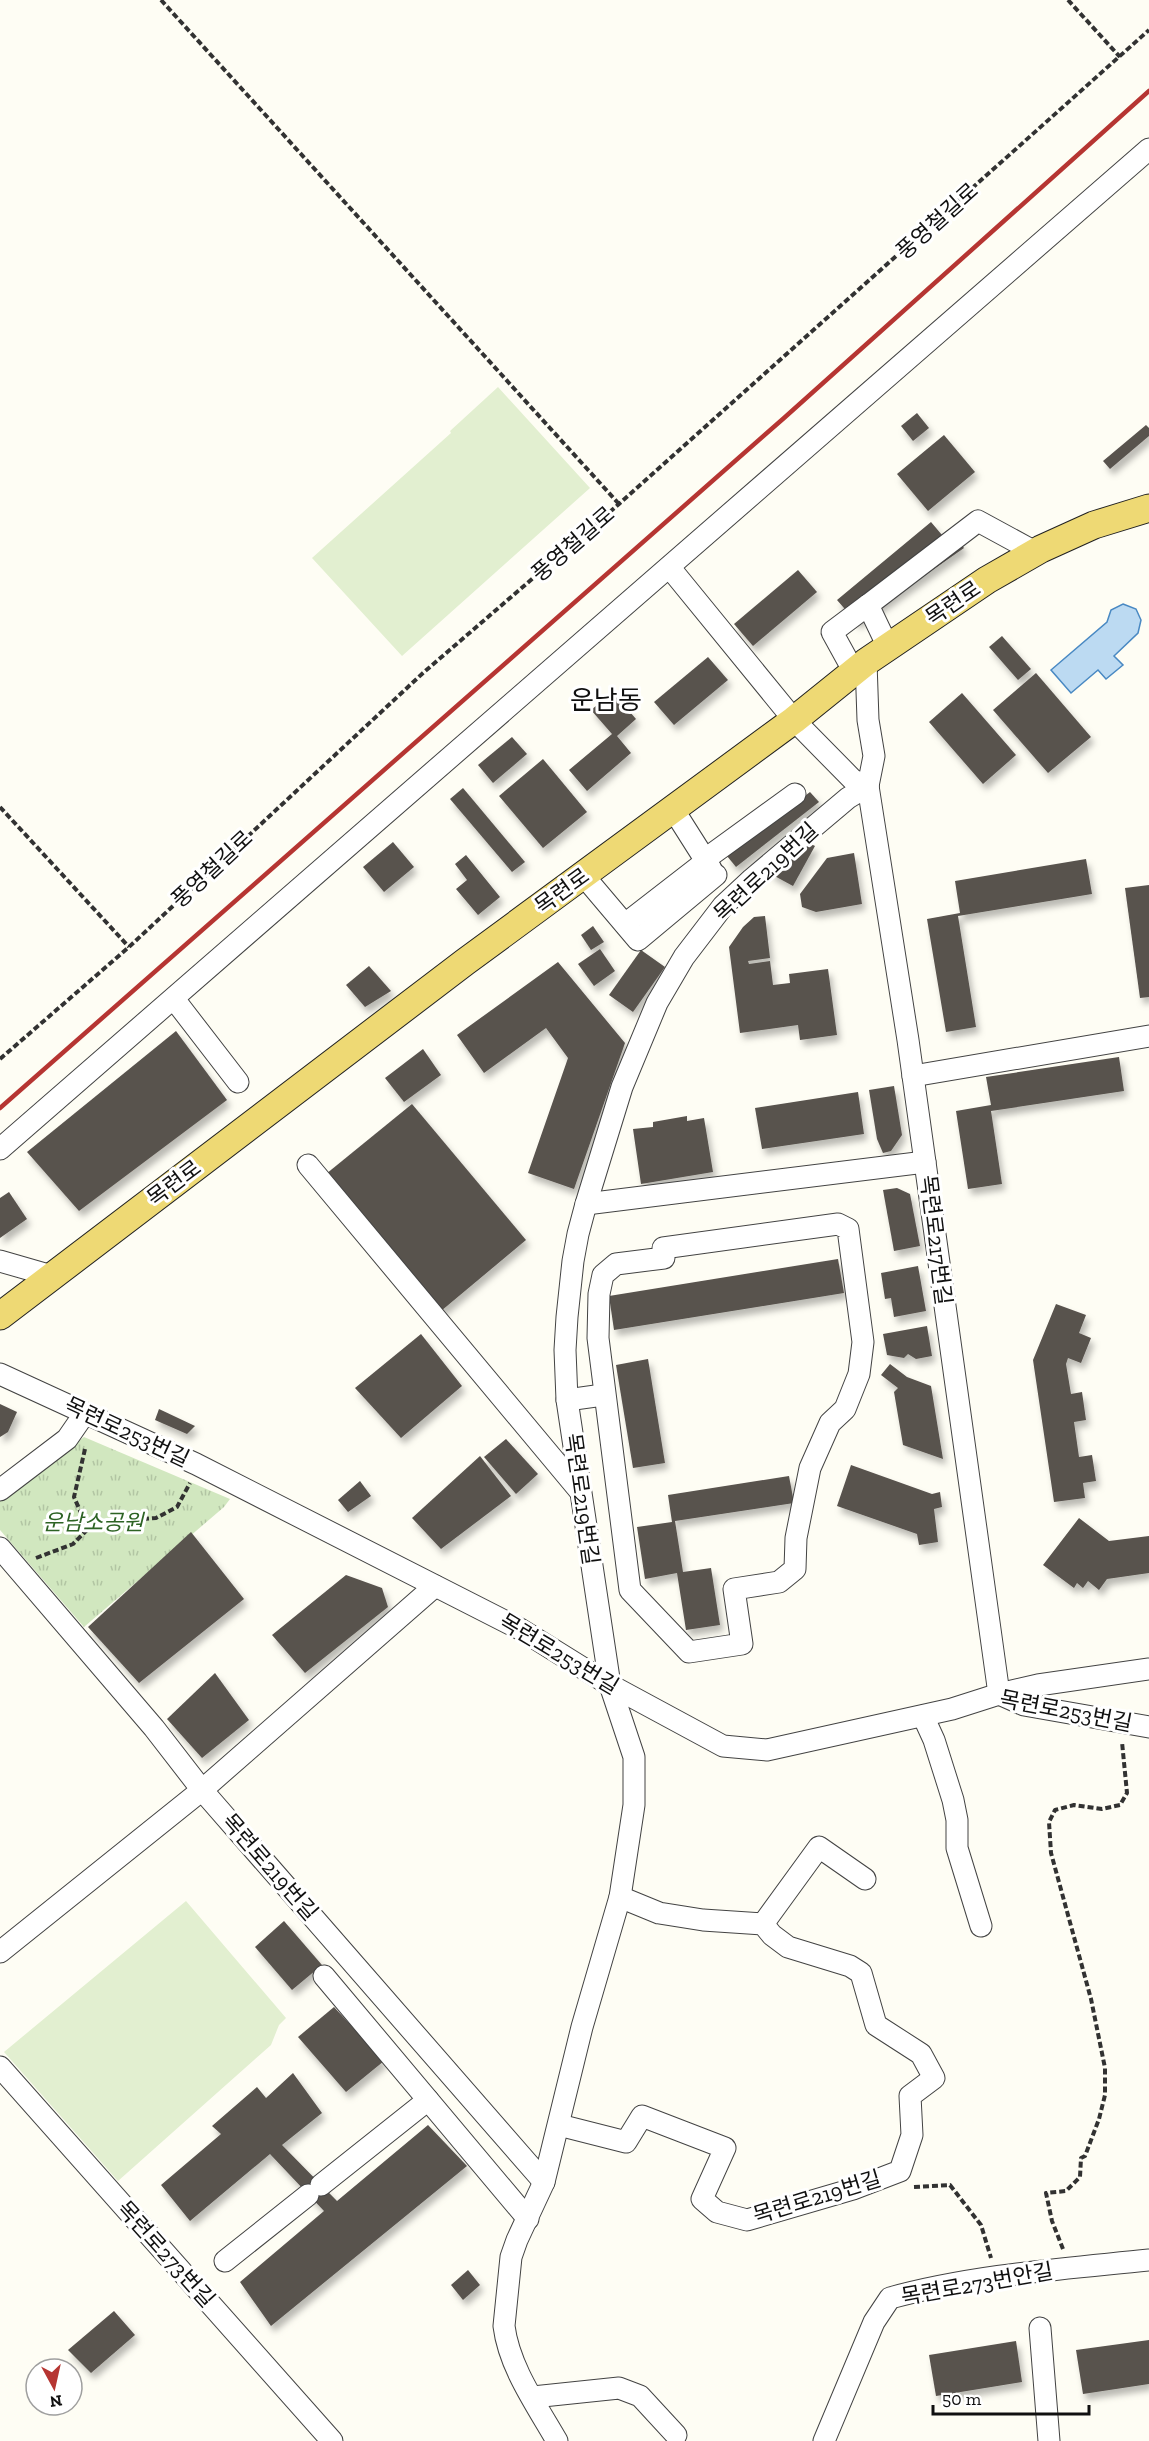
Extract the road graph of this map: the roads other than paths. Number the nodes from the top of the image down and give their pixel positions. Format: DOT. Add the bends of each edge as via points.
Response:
graph roads {
  1 [pos="1149,149"];
  2 [pos="1149,508"];
  3 [pos="1035,552"];
  4 [pos="670,568"];
  5 [pos="868,605"];
  6 [pos="869,660"];
  7 [pos="794,720"];
  8 [pos="868,786"];
  9 [pos="795,794"];
  10 [pos="673,809"];
  11 [pos="708,866"];
  12 [pos="583,875"];
  13 [pos="735,895"];
  14 [pos="174,999"];
  15 [pos="1149,1036"];
  16 [pos="913,1076"];
  17 [pos="238,1082"];
  18 [pos="0,1149"];
  19 [pos="925,1162"];
  20 [pos="308,1165"];
  21 [pos="585,1204"];
  22 [pos="0,1261"];
  23 [pos="52,1276"];
  24 [pos="0,1316"];
  25 [pos="0,1374"];
  26 [pos="603,1395"];
  27 [pos="567,1400"];
  28 [pos="84,1413"];
  29 [pos="0,1490"];
  30 [pos="579,1490"];
  31 [pos="0,1548"];
  32 [pos="435,1586"];
  33 [pos="1149,1669"];
  34 [pos="610,1685"];
  35 [pos="999,1694"];
  36 [pos="923,1716"];
  37 [pos="1149,1727"];
  38 [pos="202,1790"];
  39 [pos="865,1879"];
  40 [pos="620,1898"];
  41 [pos="763,1924"];
  42 [pos="981,1926"];
  43 [pos="0,1952"];
  44 [pos="324,1976"];
  45 [pos="0,2067"];
  46 [pos="428,2100"];
  47 [pos="559,2125"];
  48 [pos="544,2182"];
  49 [pos="528,2219"];
  50 [pos="1149,2260"];
  51 [pos="225,2261"];
  52 [pos="1040,2328"];
  53 [pos="533,2397"];
  54 [pos="676,2435"];
  55 [pos="332,2441"];
  56 [pos="557,2441"];
  57 [pos="824,2441"];
  58 [pos="1048,2441"];
  1 -- 4 [label="street"];
  2 -- 3 [label="main road, 목련로" via="1094,525"];
  3 -- 5 [label="street" via="978,521"];
  3 -- 6 [label="main road, 목련로"];
  4 -- 7 [label="street"];
  4 -- 14 [label="street"];
  5 -- 6 [label="street"];
  5 -- 6 [label="street" via="832,632"];
  6 -- 7 [label="main road, 목련로"];
  6 -- 8 [label="street, 목련로217번길" via="868,720 874,756"];
  7 -- 8 [label="street" via="853,780"];
  7 -- 10 [label="main road, 목련로"];
  8 -- 13 [label="street, 목련로219번길" via="848,798"];
  8 -- 16 [label="street, 목련로217번길"];
  9 -- 11 [label="street"];
  10 -- 11 [label="street"];
  10 -- 12 [label="main road, 목련로"];
  11 -- 12 [label="street" via="625,924"];
  11 -- 13 [label="street"];
  12 -- 23 [label="main road, 목련로"];
  13 -- 21 [label="street, 목련로219번길" via="684,957 657,1003 622,1087"];
  14 -- 17 [label="street"];
  14 -- 18 [label="street"];
  15 -- 16 [label="street"];
  16 -- 19 [label="street, 목련로217번길"];
  19 -- 21 [label="street"];
  19 -- 35 [label="street, 목련로217번길"];
  20 -- 30 [label="street"];
  21 -- 27 [label="street, 목련로219번길" via="567,1317"];
  22 -- 23 [label="street"];
  23 -- 24 [label="main road, 목련로"];
  25 -- 28 [label="street, 목련로253번길"];
  26 -- 26 [label="street" via="630,1590 689,1652 742,1644 734,1589 779,1581 795,1569 796,1538 810,1468 830,1423 845,1409 859,1374 863,1342 848,1229 838,1224 663,1248 664,1258 616,1264 603,1275 599,1294"];
  26 -- 27 [label="street"];
  27 -- 30 [label="street, 목련로219번길"];
  28 -- 29 [label="street" via="67,1439"];
  28 -- 32 [label="street, 목련로253번길" via="196,1464"];
  30 -- 34 [label="street, 목련로219번길"];
  31 -- 38 [label="street, 목련로219번길"];
  32 -- 34 [label="street, 목련로253번길" via="519,1629"];
  32 -- 38 [label="street"];
  33 -- 35 [label="street"];
  34 -- 36 [label="street, 목련로253번길" via="723,1746 767,1750"];
  34 -- 40 [label="street, 목련로219번길" via="634,1757 634,1805"];
  35 -- 36 [label="street, 목련로253번길"];
  35 -- 37 [label="street, 목련로253번길" via="1024,1705"];
  36 -- 42 [label="street" via="953,1800 957,1848"];
  38 -- 43 [label="street"];
  38 -- 48 [label="street, 목련로219번길"];
  39 -- 41 [label="street" via="819,1847"];
  40 -- 41 [label="street" via="659,1912 702,1920"];
  40 -- 47 [label="street, 목련로219번길"];
  41 -- 47 [label="street, 목련로219번길" via="788,1947 861,1973 876,2025 921,2054 934,2078 910,2096 912,2135 900,2171 747,2220 717,2212 702,2199 725,2148 642,2116 626,2142"];
  44 -- 46 [label="street"];
  45 -- 55 [label="street, 목련로273번길"];
  46 -- 49 [label="street"];
  46 -- 51 [label="street"];
  47 -- 48 [label="street, 목련로219번길"];
  48 -- 49 [label="street, 목련로219번길"];
  49 -- 53 [label="street, 목련로219번길" via="511,2257 504,2326 510,2353"];
  50 -- 57 [label="street, 목련로273번안길" via="1013,2275 890,2298 874,2322"];
  52 -- 58 [label="street"];
  53 -- 54 [label="street" via="619,2388 640,2396"];
  53 -- 56 [label="street, 목련로219번길"];
}
